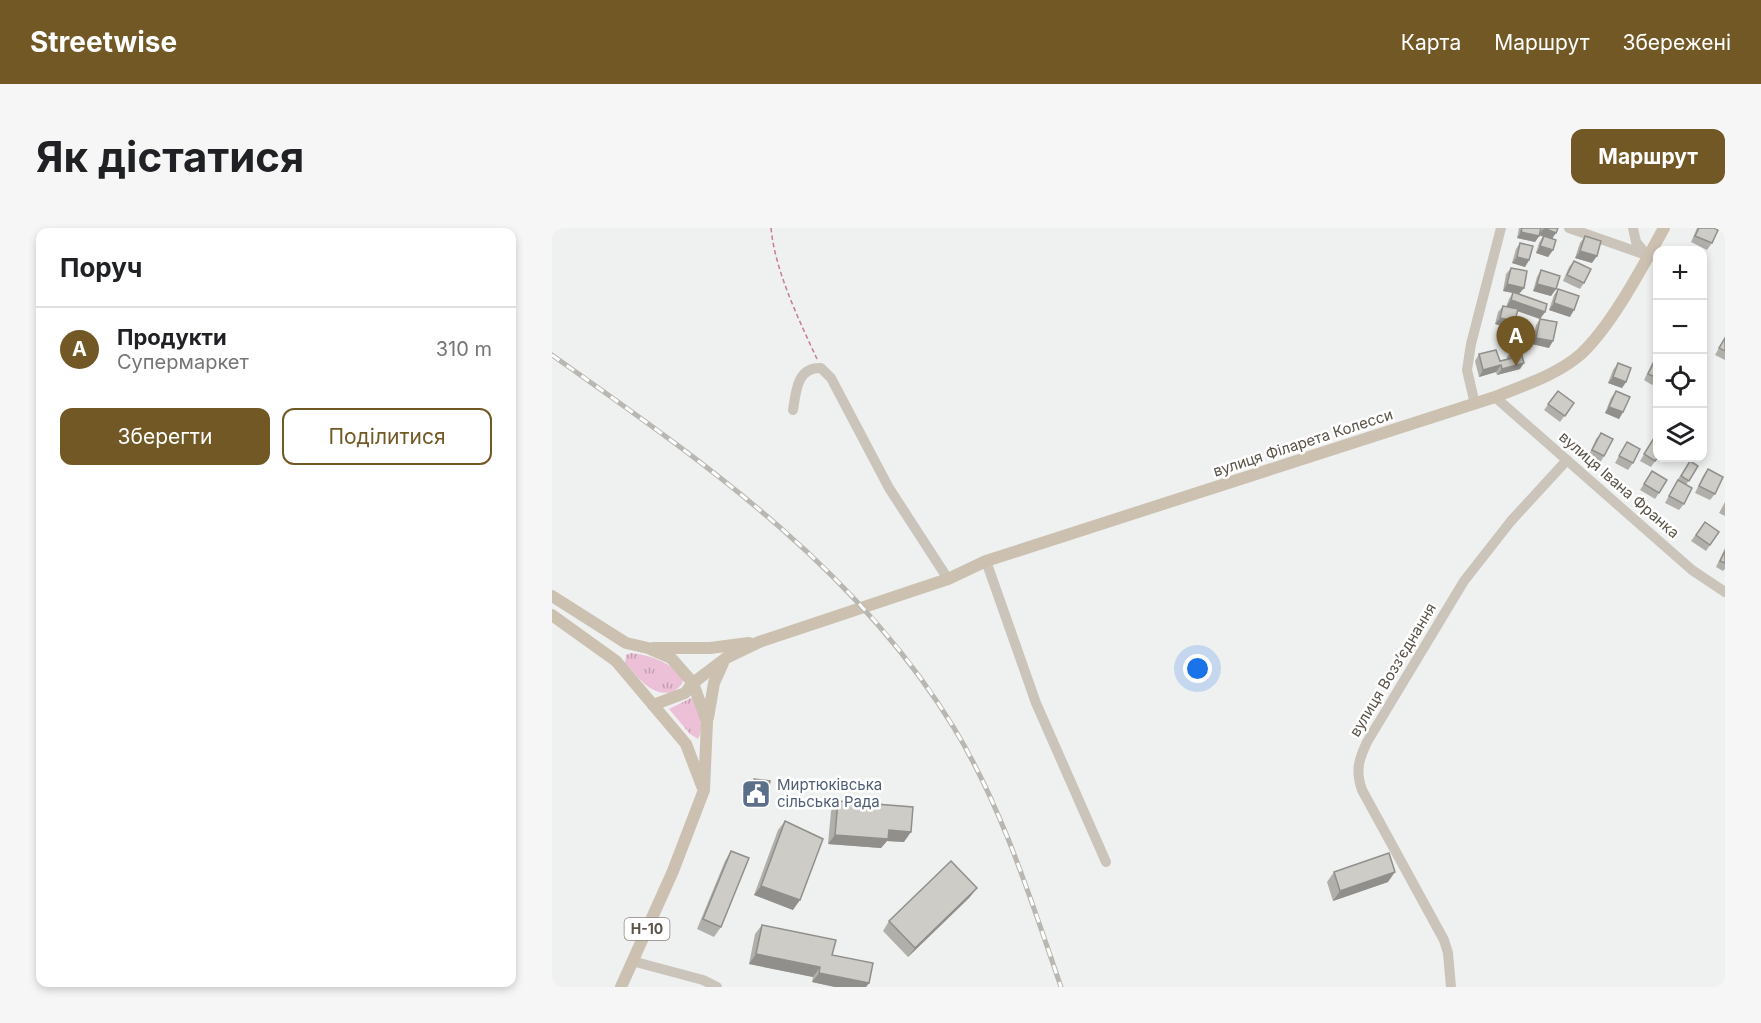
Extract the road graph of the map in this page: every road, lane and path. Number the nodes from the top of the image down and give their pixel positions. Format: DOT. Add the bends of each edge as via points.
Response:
graph roads {
  1 [pos="771,228"];
  2 [pos="1501,228"];
  3 [pos="1569,228"];
  4 [pos="1633,228"];
  5 [pos="1664,228"];
  6 [pos="1649,256"];
  7 [pos="821,368"];
  8 [pos="1495,397"];
  9 [pos="1475,404"];
  10 [pos="793,410"];
  11 [pos="1567,460"];
  12 [pos="986,561"];
  13 [pos="948,579"];
  14 [pos="1725,592"];
  15 [pos="552,596"];
  16 [pos="552,615"];
  17 [pos="759,642"];
  18 [pos="626,643"];
  19 [pos="648,648"];
  20 [pos="726,658"];
  21 [pos="616,662"];
  22 [pos="693,683"];
  23 [pos="653,705"];
  24 [pos="707,722"];
  25 [pos="704,790"];
  26 [pos="1106,862"];
  27 [pos="632,961"];
  28 [pos="621,987"];
  29 [pos="717,987"];
  30 [pos="1451,987"];
  1 -- 7 [label="path" via="795,310"];
  2 -- 9 [label="street" via="1467,370"];
  3 -- 6 [label="street"];
  4 -- 6 [label="street" via="1636,242"];
  5 -- 6 [label="main road, вулиця Філарета Колесси"];
  6 -- 8 [label="main road, вулиця Філарета Колесси" via="1602,329 1580,354 1548,375"];
  7 -- 10 [label="street" via="810,369 802,376"];
  7 -- 13 [label="street" via="831,378 890,488"];
  8 -- 9 [label="main road, вулиця Філарета Колесси"];
  8 -- 11 [label="street, вулиця Івана Франка"];
  9 -- 12 [label="main road, вулиця Філарета Колесси"];
  11 -- 14 [label="street, вулиця Івана Франка" via="1692,570"];
  11 -- 30 [label="street, вулиця Воззʼєднання" via="1511,521 1464,581 1357,763 1362,790 1444,940"];
  12 -- 13 [label="main road, вулиця Філарета Колесси"];
  12 -- 26 [label="street" via="1036,703"];
  13 -- 17 [label="main road, вулиця Філарета Колесси"];
  15 -- 18 [label="main road, Н-10"];
  16 -- 21 [label="main road"];
  17 -- 19 [label="main road" via="710,648"];
  17 -- 20 [label="main road"];
  18 -- 19 [label="main road, Н-10"];
  18 -- 21 [label="main road" via="618,651"];
  19 -- 22 [label="main road, Н-10" via="671,658"];
  20 -- 22 [label="main road"];
  20 -- 24 [label="main road" via="714,683"];
  21 -- 23 [label="main road"];
  22 -- 23 [label="main road" via="684,693"];
  22 -- 24 [label="main road, Н-10"];
  23 -- 25 [label="main road" via="686,744"];
  24 -- 25 [label="main road, Н-10"];
  25 -- 27 [label="main road, Н-10"];
  27 -- 28 [label="main road, Н-10"];
  27 -- 29 [label="street"];
}
